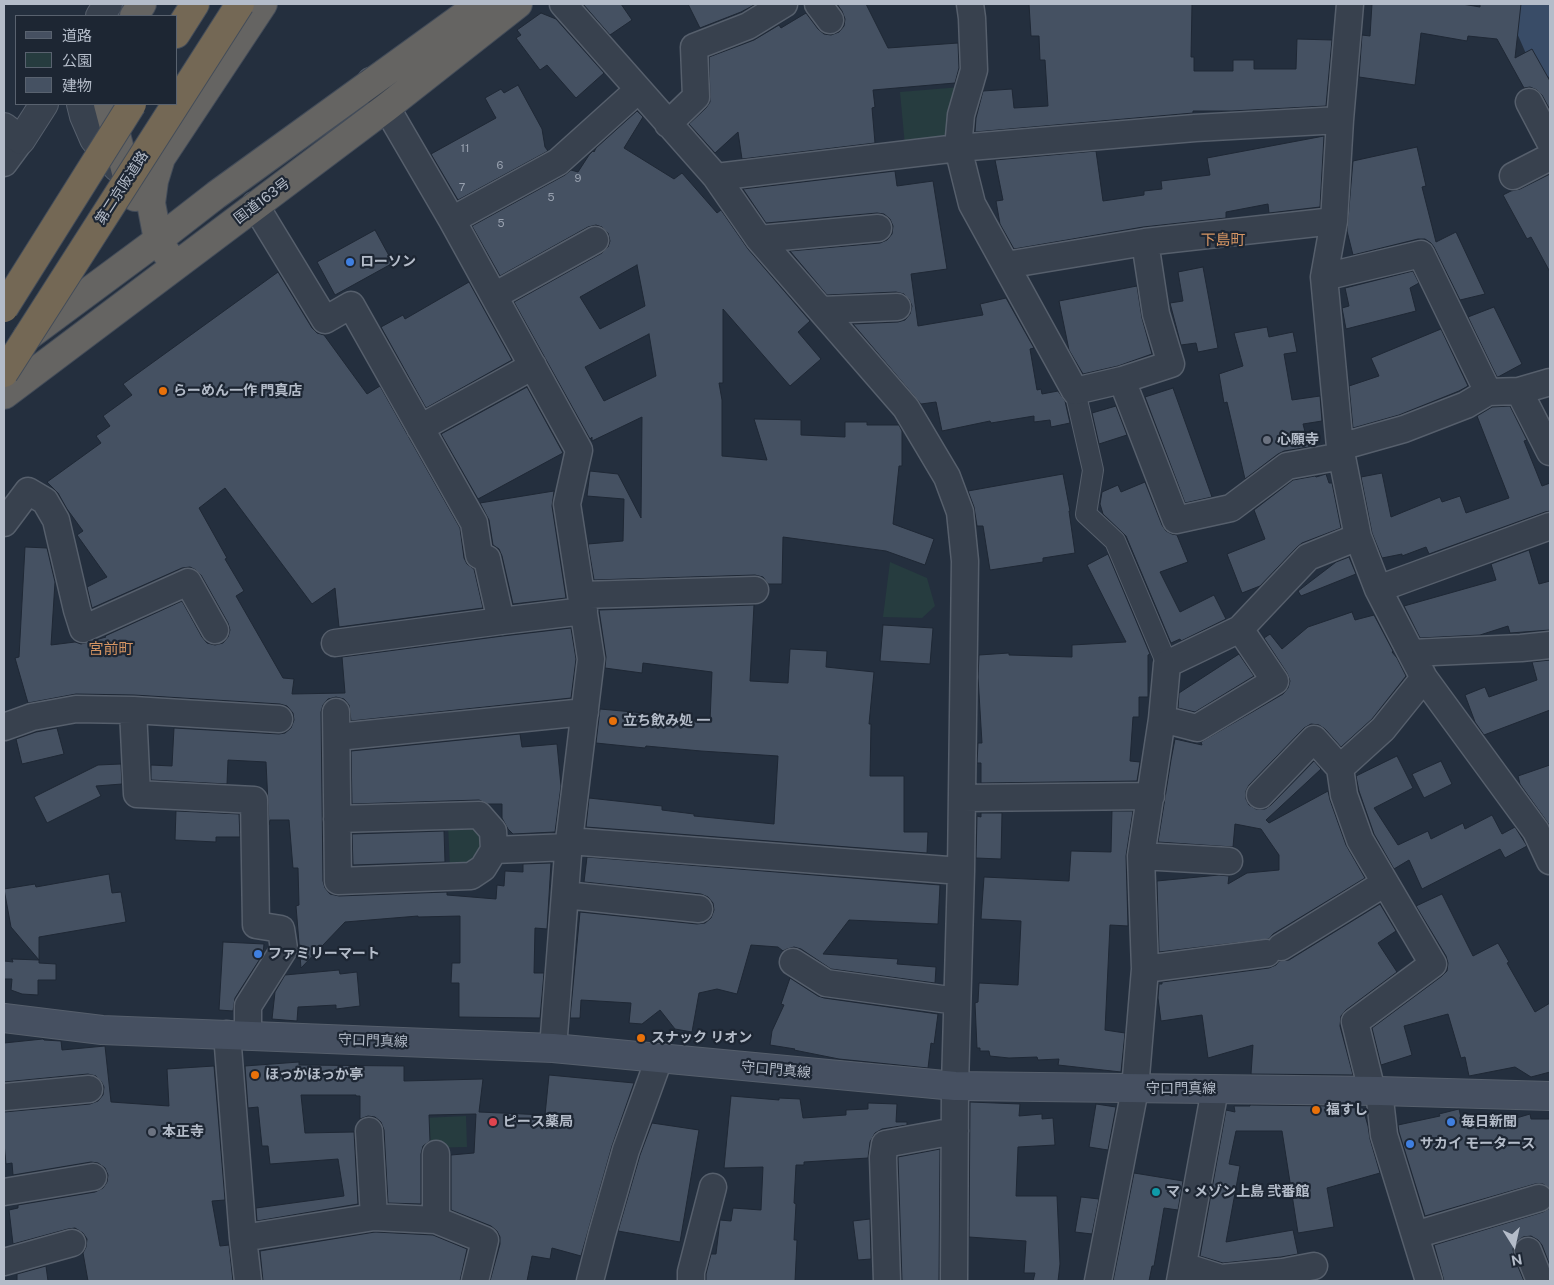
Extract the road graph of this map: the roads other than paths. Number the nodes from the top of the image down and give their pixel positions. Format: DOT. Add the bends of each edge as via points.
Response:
graph roads {
  1 [pos="108,4"];
  2 [pos="142,4"];
  3 [pos="185,4"];
  4 [pos="195,4"];
  5 [pos="240,4"];
  6 [pos="264,4"];
  7 [pos="480,4"];
  8 [pos="518,4"];
  9 [pos="563,4"];
  10 [pos="784,4"];
  11 [pos="970,4"];
  12 [pos="1350,4"];
  13 [pos="101,15"];
  14 [pos="135,15"];
  15 [pos="178,15"];
  16 [pos="178,31"];
  17 [pos="372,82"];
  18 [pos="638,90"];
  19 [pos="178,101"];
  20 [pos="1529,102"];
  21 [pos="43,105"];
  22 [pos="81,105"];
  23 [pos="108,105"];
  24 [pos="131,105"];
  25 [pos="175,105"];
  26 [pos="387,107"];
  27 [pos="1340,120"];
  28 [pos="668,124"];
  29 [pos="12,134"];
  30 [pos="1550,142"];
  31 [pos="958,148"];
  32 [pos="1550,157"];
  33 [pos="4,162"];
  34 [pos="1513,176"];
  35 [pos="716,177"];
  36 [pos="128,180"];
  37 [pos="255,205"];
  38 [pos="452,220"];
  39 [pos="1334,221"];
  40 [pos="878,228"];
  41 [pos="759,239"];
  42 [pos="158,240"];
  43 [pos="595,240"];
  44 [pos="1144,242"];
  45 [pos="1006,264"];
  46 [pos="174,266"];
  47 [pos="1324,277"];
  48 [pos="494,296"];
  49 [pos="898,307"];
  50 [pos="4,308"];
  51 [pos="821,310"];
  52 [pos="4,355"];
  53 [pos="533,366"];
  54 [pos="4,373"];
  55 [pos="1122,380"];
  56 [pos="1550,382"];
  57 [pos="1075,391"];
  58 [pos="1519,391"];
  59 [pos="1488,392"];
  60 [pos="4,395"];
  61 [pos="420,428"];
  62 [pos="1341,451"];
  63 [pos="1550,452"];
  64 [pos="4,523"];
  65 [pos="1550,526"];
  66 [pos="1358,537"];
  67 [pos="1378,589"];
  68 [pos="755,590"];
  69 [pos="583,603"];
  70 [pos="501,620"];
  71 [pos="1240,629"];
  72 [pos="215,630"];
  73 [pos="335,643"];
  74 [pos="1550,645"];
  75 [pos="1411,653"];
  76 [pos="1167,664"];
  77 [pos="1424,678"];
  78 [pos="133,710"];
  79 [pos="336,712"];
  80 [pos="585,712"];
  81 [pos="279,719"];
  82 [pos="1162,719"];
  83 [pos="4,727"];
  84 [pos="347,736"];
  85 [pos="1340,768"];
  86 [pos="1260,795"];
  87 [pos="1151,796"];
  88 [pos="962,798"];
  89 [pos="337,819"];
  90 [pos="569,844"];
  91 [pos="494,850"];
  92 [pos="1141,856"];
  93 [pos="1229,861"];
  94 [pos="1550,861"];
  95 [pos="960,871"];
  96 [pos="1385,883"];
  97 [pos="565,895"];
  98 [pos="699,909"];
  99 [pos="793,962"];
  100 [pos="1145,970"];
  101 [pos="957,1001"];
  102 [pos="4,1018"];
  103 [pos="237,1035"];
  104 [pos="553,1048"];
  105 [pos="659,1059"];
  106 [pos="955,1086"];
  107 [pos="89,1089"];
  108 [pos="1135,1089"];
  109 [pos="1215,1090"];
  110 [pos="1375,1091"];
  111 [pos="1550,1096"];
  112 [pos="4,1097"];
  113 [pos="369,1131"];
  114 [pos="955,1131"];
  115 [pos="436,1154"];
  116 [pos="93,1177"];
  117 [pos="713,1187"];
  118 [pos="4,1192"];
  119 [pos="1539,1198"];
  120 [pos="374,1217"];
  121 [pos="436,1220"];
  122 [pos="1415,1235"];
  123 [pos="243,1238"];
  124 [pos="72,1242"];
  125 [pos="1528,1252"];
  126 [pos="4,1262"];
  127 [pos="1314,1266"];
  128 [pos="1181,1274"];
  129 [pos="1284,1277"];
  130 [pos="248,1281"];
  131 [pos="475,1281"];
  132 [pos="590,1281"];
  133 [pos="691,1281"];
  134 [pos="887,1281"];
  135 [pos="954,1281"];
  136 [pos="1098,1281"];
  137 [pos="1429,1281"];
  138 [pos="1540,1281"];
  1 -- 13 [label="street"];
  2 -- 14 [label="highway"];
  3 -- 15 [label="highway"];
  4 -- 16 [label="highway"];
  5 -- 19 [label="highway, 第二京阪道路, bridge"];
  6 -- 42 [label="highway" via="161,158 151,204"];
  7 -- 17 [label="highway"];
  8 -- 26 [label="highway, 国道163号"];
  9 -- 18 [label="street"];
  10 -- 28 [label="street" via="748,26 694,47 696,97"];
  11 -- 31 [label="street" via="974,70 961,115"];
  12 -- 27 [label="street"];
  17 -- 26 [label="street"];
  17 -- 42 [label="highway"];
  18 -- 28 [label="street"];
  18 -- 38 [label="street" via="558,162"];
  20 -- 30 [label="street"];
  21 -- 29 [label="street"];
  22 -- 36 [label="street" via="94,139"];
  23 -- 36 [label="highway"];
  24 -- 50 [label="highway, bridge"];
  25 -- 54 [label="highway, 第二京阪道路, bridge"];
  26 -- 37 [label="highway, 国道163号"];
  26 -- 38 [label="street"];
  27 -- 31 [label="street" via="1195,128"];
  27 -- 39 [label="street"];
  28 -- 35 [label="street"];
  29 -- 33 [label="street"];
  31 -- 35 [label="street"];
  31 -- 45 [label="street" via="972,204"];
  32 -- 34 [label="street"];
  35 -- 41 [label="street"];
  36 -- 42 [label="highway"];
  37 -- 46 [label="highway, 国道163号"];
  37 -- 61 [label="street" via="325,320 351,305"];
  38 -- 48 [label="street"];
  39 -- 44 [label="street"];
  39 -- 47 [label="street"];
  40 -- 41 [label="street"];
  41 -- 51 [label="street"];
  42 -- 46 [label="highway"];
  42 -- 52 [label="highway"];
  43 -- 48 [label="street"];
  44 -- 45 [label="street"];
  44 -- 55 [label="street" via="1156,314 1171,364"];
  45 -- 57 [label="street"];
  46 -- 60 [label="highway, 国道163号"];
  47 -- 59 [label="street" via="1421,254"];
  47 -- 62 [label="street"];
  48 -- 53 [label="street"];
  49 -- 51 [label="street"];
  51 -- 88 [label="street" via="906,408 947,477 960,512 965,562"];
  53 -- 61 [label="street"];
  53 -- 69 [label="street" via="579,450 567,504"];
  55 -- 57 [label="street"];
  55 -- 62 [label="street" via="1176,520 1231,508 1287,466"];
  56 -- 58 [label="street"];
  57 -- 76 [label="street" via="1093,470 1086,514 1115,541"];
  58 -- 59 [label="street"];
  58 -- 63 [label="street"];
  59 -- 62 [label="street" via="1466,405"];
  61 -- 70 [label="street" via="474,522 479,555 487,559"];
  62 -- 66 [label="street"];
  64 -- 72 [label="street" via="28,490 45,501 56,520 83,629 188,582"];
  65 -- 67 [label="street"];
  66 -- 67 [label="street"];
  66 -- 71 [label="street" via="1308,557"];
  67 -- 75 [label="street"];
  68 -- 69 [label="street"];
  69 -- 70 [label="street"];
  69 -- 80 [label="street" via="591,658"];
  70 -- 73 [label="street"];
  71 -- 76 [label="street"];
  71 -- 82 [label="street" via="1275,681 1197,728"];
  74 -- 75 [label="street"];
  75 -- 77 [label="street"];
  76 -- 82 [label="street"];
  77 -- 85 [label="street" via="1383,729"];
  77 -- 94 [label="street" via="1536,831"];
  78 -- 81 [label="street"];
  78 -- 83 [label="street" via="76,709 32,717"];
  78 -- 103 [label="street" via="137,794 254,800 256,926 281,929 284,949 248,1006"];
  79 -- 89 [label="street"];
  80 -- 84 [label="street"];
  80 -- 90 [label="street"];
  82 -- 87 [label="street"];
  85 -- 86 [label="street" via="1314,739"];
  85 -- 96 [label="street" via="1344,795 1360,840"];
  87 -- 88 [label="street"];
  87 -- 92 [label="street"];
  88 -- 95 [label="street"];
  89 -- 91 [label="street" via="479,815 493,830"];
  89 -- 91 [label="street" via="338,881 471,876 483,868"];
  90 -- 91 [label="street"];
  90 -- 95 [label="street"];
  90 -- 97 [label="street"];
  92 -- 93 [label="street"];
  92 -- 100 [label="street"];
  95 -- 101 [label="street"];
  96 -- 100 [label="street" via="1274,950"];
  96 -- 110 [label="street" via="1433,964 1355,1022"];
  97 -- 98 [label="street"];
  97 -- 104 [label="street"];
  99 -- 101 [label="street" via="826,983"];
  100 -- 108 [label="street"];
  101 -- 106 [label="street"];
  102 -- 103 [label="main road, 守口門真線" via="102,1030"];
  103 -- 104 [label="main road, 守口門真線"];
  103 -- 123 [label="street"];
  104 -- 105 [label="main road, 守口門真線"];
  105 -- 106 [label="main road, 守口門真線"];
  105 -- 132 [label="street" via="626,1150"];
  106 -- 108 [label="main road, 守口門真線"];
  106 -- 114 [label="street"];
  107 -- 112 [label="street"];
  108 -- 109 [label="main road, 守口門真線"];
  108 -- 136 [label="street"];
  109 -- 110 [label="main road, 守口門真線"];
  109 -- 128 [label="street"];
  110 -- 111 [label="main road, 守口門真線"];
  110 -- 122 [label="street" via="1384,1135"];
  113 -- 120 [label="street"];
  114 -- 134 [label="street" via="885,1144"];
  114 -- 135 [label="street"];
  115 -- 121 [label="street"];
  116 -- 118 [label="street"];
  117 -- 133 [label="street"];
  119 -- 122 [label="street"];
  120 -- 121 [label="street"];
  120 -- 123 [label="street"];
  121 -- 131 [label="street" via="486,1240"];
  122 -- 137 [label="street"];
  123 -- 130 [label="street"];
  124 -- 126 [label="street"];
  125 -- 138 [label="street"];
  127 -- 129 [label="street"];
  128 -- 129 [label="street" via="1221,1278"];
}
